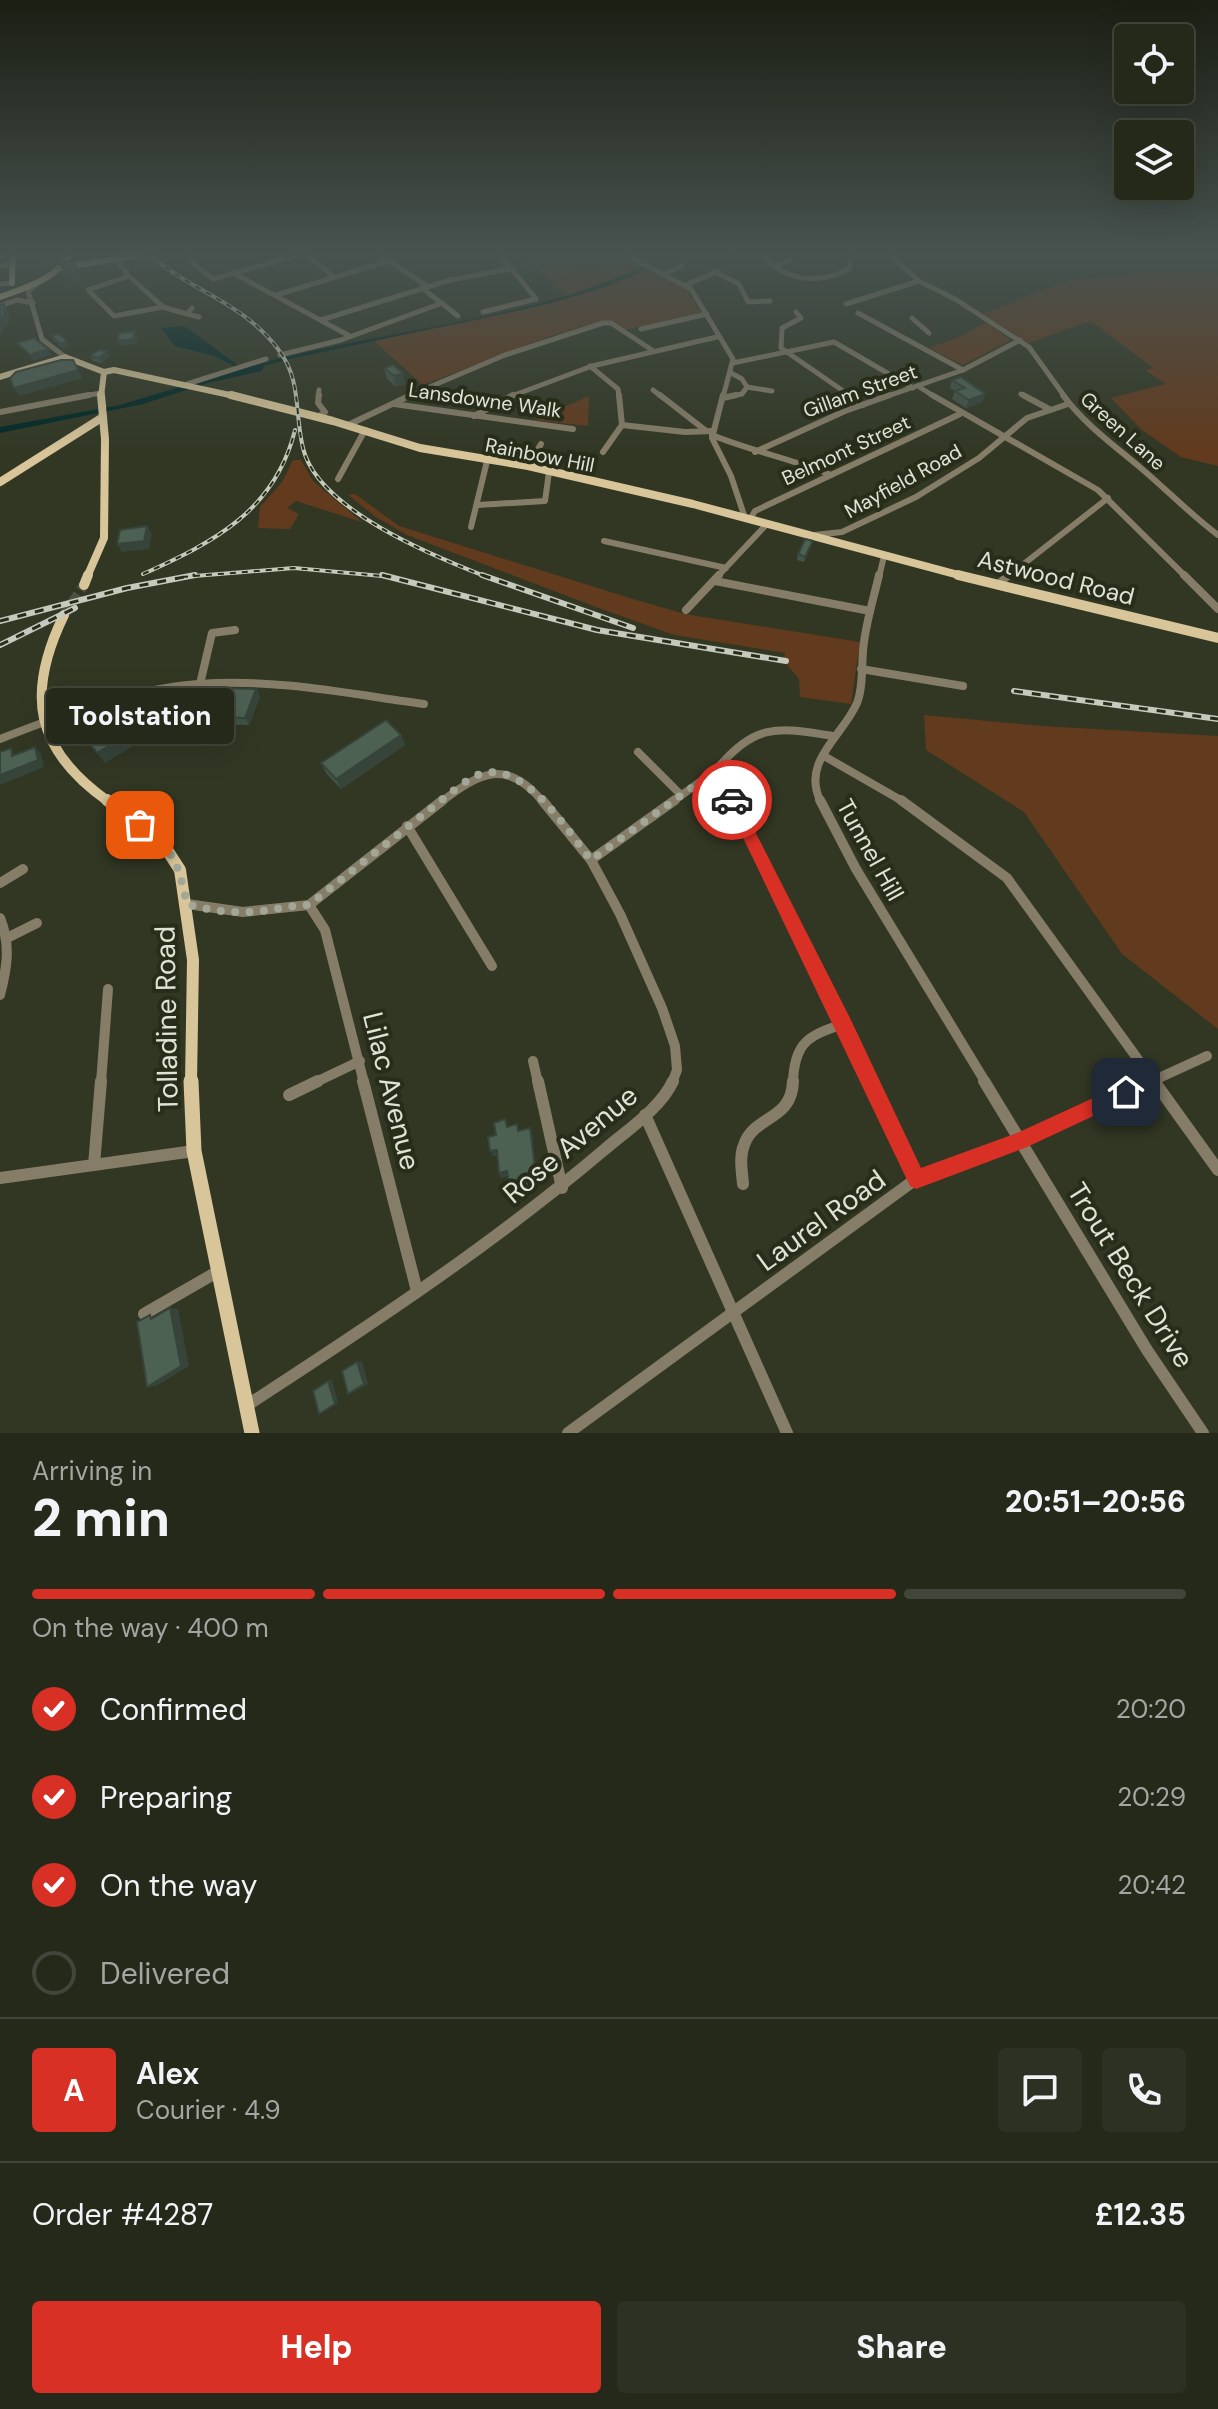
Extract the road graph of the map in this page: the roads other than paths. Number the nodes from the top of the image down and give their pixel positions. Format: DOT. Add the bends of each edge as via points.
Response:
graph roads {
  1 [pos="37,319"];
  2 [pos="325,319"];
  3 [pos="395,319"];
  4 [pos="686,319"];
  5 [pos="709,319"];
  6 [pos="799,319"];
  7 [pos="869,319"];
  8 [pos="913,319"];
  9 [pos="987,319"];
  10 [pos="321,320"];
  11 [pos="920,327"];
  12 [pos="641,329"];
  13 [pos="929,333"];
  14 [pos="348,335"];
  15 [pos="900,336"];
  16 [pos="717,337"];
  17 [pos="1020,340"];
  18 [pos="652,350"];
  19 [pos="784,353"];
  20 [pos="280,355"];
  21 [pos="65,357"];
  22 [pos="266,359"];
  23 [pos="85,363"];
  24 [pos="733,363"];
  25 [pos="41,364"];
  26 [pos="590,366"];
  27 [pos="963,370"];
  28 [pos="104,372"];
  29 [pos="731,373"];
  30 [pos="0,377"];
  31 [pos="189,384"];
  32 [pos="747,387"];
  33 [pos="916,387"];
  34 [pos="319,390"];
  35 [pos="653,390"];
  36 [pos="772,391"];
  37 [pos="101,393"];
  38 [pos="1021,394"];
  39 [pos="723,398"];
  40 [pos="393,403"];
  41 [pos="1068,404"];
  42 [pos="863,405"];
  43 [pos="1049,409"];
  44 [pos="0,412"];
  45 [pos="103,413"];
  46 [pos="960,414"];
  47 [pos="474,416"];
  48 [pos="318,417"];
  49 [pos="348,425"];
  50 [pos="622,425"];
  51 [pos="573,429"];
  52 [pos="365,430"];
  53 [pos="710,432"];
  54 [pos="1002,437"];
  55 [pos="541,444"];
  56 [pos="603,452"];
  57 [pos="755,452"];
  58 [pos="487,461"];
  59 [pos="528,466"];
  60 [pos="549,472"];
  61 [pos="831,475"];
  62 [pos="338,479"];
  63 [pos="0,482"];
  64 [pos="1108,498"];
  65 [pos="478,505"];
  66 [pos="747,519"];
  67 [pos="766,525"];
  68 [pos="471,527"];
  69 [pos="805,535"];
  70 [pos="1218,535"];
  71 [pos="604,541"];
  72 [pos="884,556"];
  73 [pos="726,568"];
  74 [pos="715,581"];
  75 [pos="84,585"];
  76 [pos="997,585"];
  77 [pos="1218,609"];
  78 [pos="686,610"];
  79 [pos="870,611"];
  80 [pos="64,615"];
  81 [pos="235,630"];
  82 [pos="1218,638"];
  83 [pos="861,669"];
  84 [pos="200,684"];
  85 [pos="963,686"];
  86 [pos="424,704"];
  87 [pos="44,723"];
  88 [pos="833,736"];
  89 [pos="0,739"];
  90 [pos="638,752"];
  91 [pos="824,756"];
  92 [pos="715,771"];
  93 [pos="680,794"];
  94 [pos="407,826"];
  95 [pos="591,860"];
  96 [pos="23,869"];
  97 [pos="0,883"];
  98 [pos="187,904"];
  99 [pos="309,905"];
  100 [pos="0,918"];
  101 [pos="37,923"];
  102 [pos="9,937"];
  103 [pos="492,966"];
  104 [pos="2,980"];
  105 [pos="108,989"];
  106 [pos="0,995"];
  107 [pos="844,1024"];
  108 [pos="1207,1056"];
  109 [pos="360,1061"];
  110 [pos="533,1061"];
  111 [pos="1152,1079"];
  112 [pos="289,1095"];
  113 [pos="645,1115"];
  114 [pos="1021,1141"];
  115 [pos="194,1151"];
  116 [pos="94,1165"];
  117 [pos="1218,1170"];
  118 [pos="0,1178"];
  119 [pos="916,1179"];
  120 [pos="743,1184"];
  121 [pos="562,1188"];
  122 [pos="217,1272"];
  123 [pos="417,1291"];
  124 [pos="144,1314"];
  125 [pos="732,1315"];
  126 [pos="246,1407"];
  127 [pos="252,1433"];
  128 [pos="568,1433"];
  129 [pos="787,1433"];
  130 [pos="1203,1433"];
  1 -- 21 [label="street" via="42,339"];
  2 -- 10 [label="street"];
  3 -- 14 [label="street"];
  4 -- 12 [label="street"];
  5 -- 16 [label="street"];
  6 -- 19 [label="street" via="781,332"];
  7 -- 15 [label="street"];
  8 -- 11 [label="street"];
  9 -- 17 [label="street, Green Lane"];
  10 -- 14 [label="street"];
  11 -- 13 [label="street"];
  11 -- 15 [label="street"];
  14 -- 20 [label="street"];
  15 -- 27 [label="street"];
  16 -- 18 [label="street"];
  16 -- 24 [label="street"];
  17 -- 27 [label="street, Gillam Street"];
  17 -- 41 [label="street, Green Lane"];
  18 -- 26 [label="street"];
  18 -- 40 [label="street" via="603,323 475,367"];
  19 -- 24 [label="street"];
  19 -- 33 [label="street" via="822,342 840,343"];
  19 -- 42 [label="street"];
  21 -- 23 [label="main road"];
  21 -- 25 [label="main road"];
  22 -- 31 [label="street"];
  23 -- 25 [label="main road"];
  23 -- 28 [label="main road"];
  24 -- 29 [label="street"];
  25 -- 30 [label="main road"];
  26 -- 47 [label="street"];
  26 -- 50 [label="street" via="618,389"];
  27 -- 33 [label="street, Gillam Street"];
  28 -- 31 [label="main road, Rainbow Hill"];
  28 -- 37 [label="main road"];
  29 -- 32 [label="street"];
  29 -- 39 [label="street"];
  31 -- 48 [label="main road, Rainbow Hill"];
  32 -- 36 [label="street"];
  32 -- 39 [label="street" via="742,394"];
  33 -- 42 [label="street, Gillam Street"];
  33 -- 46 [label="street"];
  34 -- 48 [label="street" via="318,403 325,412"];
  35 -- 53 [label="street"];
  37 -- 44 [label="street"];
  37 -- 45 [label="main road"];
  38 -- 43 [label="street"];
  39 -- 53 [label="street"];
  40 -- 47 [label="street, Lansdowne Walk"];
  40 -- 49 [label="street"];
  41 -- 43 [label="street, Mayfield Road"];
  41 -- 70 [label="street, Green Lane"];
  42 -- 57 [label="street, Gillam Street"];
  43 -- 54 [label="street, Mayfield Road"];
  45 -- 63 [label="main road"];
  45 -- 75 [label="main road" via="104,538"];
  46 -- 54 [label="street"];
  46 -- 61 [label="street, Belmont Street"];
  47 -- 51 [label="street, Lansdowne Walk"];
  48 -- 49 [label="main road, Rainbow Hill"];
  49 -- 52 [label="main road, Rainbow Hill"];
  50 -- 53 [label="street"];
  50 -- 56 [label="street"];
  52 -- 58 [label="main road, Rainbow Hill"];
  52 -- 62 [label="street"];
  53 -- 57 [label="street"];
  53 -- 66 [label="street"];
  54 -- 64 [label="street"];
  54 -- 69 [label="street, Mayfield Road" via="942,482 884,513 837,534"];
  55 -- 59 [label="street"];
  57 -- 61 [label="street"];
  58 -- 59 [label="main road, Rainbow Hill"];
  58 -- 65 [label="street"];
  59 -- 60 [label="main road, Rainbow Hill"];
  60 -- 65 [label="street" via="545,501"];
  60 -- 66 [label="main road, Rainbow Hill"];
  61 -- 66 [label="street, Belmont Street"];
  64 -- 76 [label="street"];
  64 -- 77 [label="street"];
  65 -- 68 [label="street"];
  66 -- 67 [label="main road, Rainbow Hill"];
  67 -- 69 [label="main road, Rainbow Hill"];
  67 -- 73 [label="street"];
  69 -- 72 [label="main road, Rainbow Hill"];
  71 -- 73 [label="street"];
  72 -- 76 [label="main road, Astwood Road"];
  72 -- 79 [label="street, Tunnel Hill"];
  73 -- 74 [label="street"];
  74 -- 78 [label="street"];
  74 -- 79 [label="street"];
  76 -- 82 [label="main road, Astwood Road"];
  79 -- 83 [label="street, Tunnel Hill"];
  80 -- 87 [label="main road, Tolladine Road" via="43,659 39,688"];
  81 -- 84 [label="street" via="212,633"];
  83 -- 85 [label="street"];
  83 -- 88 [label="street, Tunnel Hill" via="857,703"];
  84 -- 86 [label="street" via="268,685"];
  84 -- 87 [label="street" via="130,695"];
  87 -- 89 [label="street"];
  87 -- 98 [label="main road, Tolladine Road" via="52,744 78,777 164,843 177,862"];
  88 -- 91 [label="street, Tunnel Hill"];
  88 -- 92 [label="street" via="767,729 738,742"];
  90 -- 93 [label="street"];
  91 -- 111 [label="street" via="889,791 1007,878"];
  91 -- 114 [label="street, Tunnel Hill" via="814,789 823,808"];
  92 -- 93 [label="street"];
  92 -- 107 [label="street"];
  93 -- 95 [label="street"];
  94 -- 95 [label="street, Rose Avenue" via="469,780 486,773 511,775 531,787"];
  94 -- 99 [label="street, Rose Avenue"];
  94 -- 103 [label="street"];
  95 -- 113 [label="street, Rose Avenue" via="620,914 675,1046 677,1070 668,1092"];
  96 -- 97 [label="street"];
  98 -- 99 [label="street" via="217,912"];
  98 -- 115 [label="main road, Tolladine Road" via="194,940"];
  99 -- 109 [label="street, Lilac Avenue" via="325,930"];
  100 -- 102 [label="street"];
  101 -- 102 [label="street"];
  102 -- 104 [label="street"];
  104 -- 106 [label="street"];
  105 -- 116 [label="street"];
  107 -- 119 [label="street"];
  107 -- 120 [label="street" via="810,1034 797,1051 792,1094 780,1110 752,1129 743,1146"];
  108 -- 111 [label="street, Laurel Road"];
  109 -- 112 [label="street"];
  109 -- 123 [label="street, Lilac Avenue"];
  110 -- 121 [label="street"];
  111 -- 114 [label="street, Laurel Road"];
  111 -- 117 [label="street"];
  113 -- 121 [label="street, Rose Avenue"];
  113 -- 125 [label="street"];
  114 -- 119 [label="street, Laurel Road"];
  114 -- 130 [label="street, Trout Beck Drive"];
  115 -- 116 [label="street"];
  115 -- 122 [label="main road, Tolladine Road"];
  116 -- 118 [label="street"];
  119 -- 125 [label="street, Laurel Road"];
  121 -- 123 [label="street, Rose Avenue"];
  122 -- 124 [label="street"];
  122 -- 126 [label="main road, Tolladine Road"];
  123 -- 126 [label="street, Rose Avenue"];
  125 -- 128 [label="street, Laurel Road"];
  125 -- 129 [label="street"];
  126 -- 127 [label="main road, Tolladine Road"];
}
